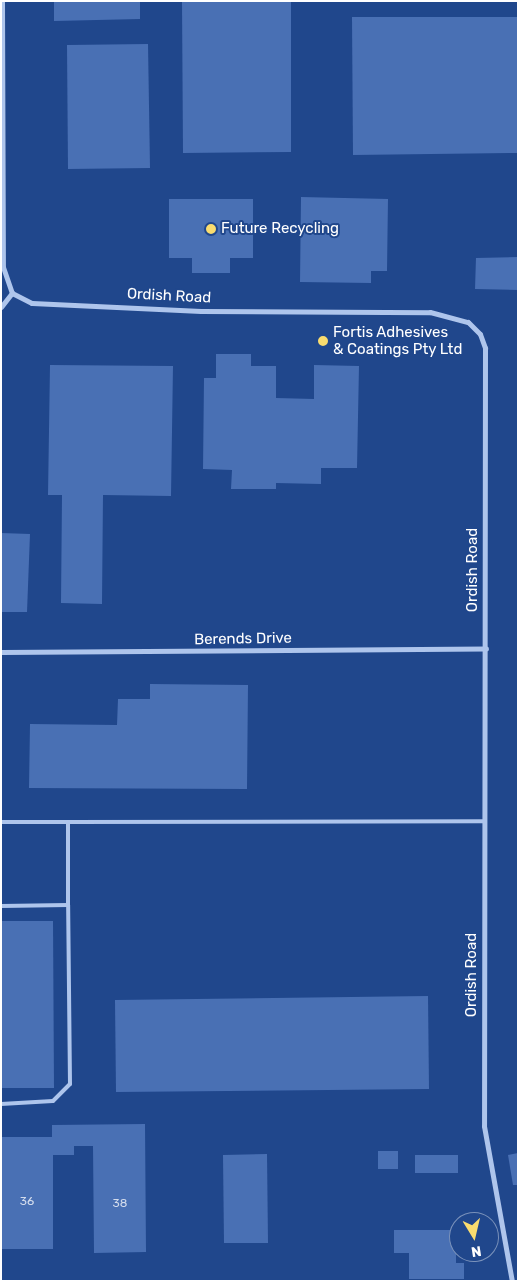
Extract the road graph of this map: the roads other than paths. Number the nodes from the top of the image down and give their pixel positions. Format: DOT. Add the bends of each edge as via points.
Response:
graph roads {
  1 [pos="2,1"];
  2 [pos="12,293"];
  3 [pos="1,308"];
  4 [pos="486,649"];
  5 [pos="1,652"];
  6 [pos="485,821"];
  7 [pos="1,822"];
  8 [pos="68,822"];
  9 [pos="68,905"];
  10 [pos="1,906"];
  11 [pos="1,1104"];
  12 [pos="512,1281"];
  1 -- 2 [label="street" via="3,267"];
  2 -- 3 [label="street"];
  2 -- 4 [label="street, Ordish Road" via="32,303 201,311 430,312 468,322 480,334 485,348"];
  4 -- 5 [label="street, Berends Drive"];
  4 -- 6 [label="street, Ordish Road"];
  6 -- 8 [label="lane"];
  6 -- 12 [label="street, Ordish Road" via="484,1126"];
  7 -- 8 [label="lane"];
  8 -- 9 [label="lane"];
  9 -- 10 [label="lane"];
  9 -- 11 [label="lane" via="70,1084 53,1102"];
}
